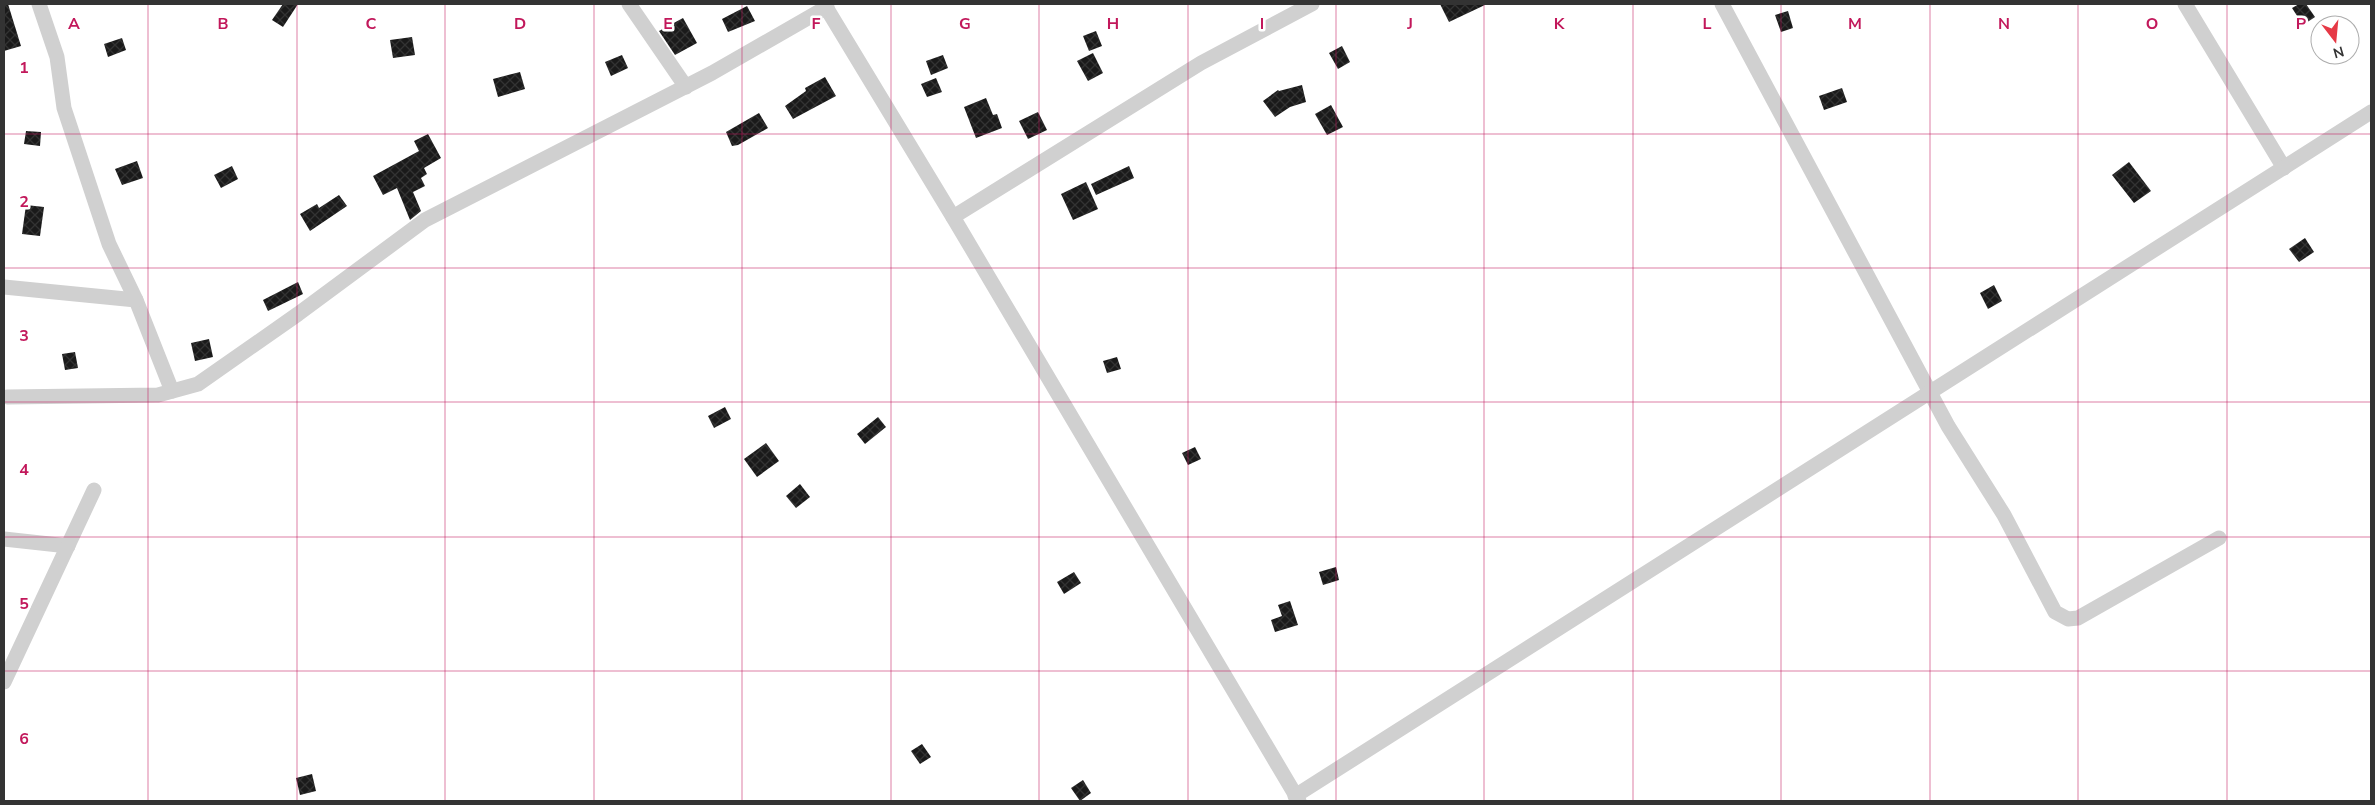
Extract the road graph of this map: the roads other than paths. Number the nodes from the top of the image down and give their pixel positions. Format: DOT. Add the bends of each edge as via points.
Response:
graph roads {
  1 [pos="39,4"];
  2 [pos="629,4"];
  3 [pos="1312,4"];
  4 [pos="1722,4"];
  5 [pos="2185,4"];
  6 [pos="826,6"];
  7 [pos="686,87"];
  8 [pos="2371,112"];
  9 [pos="2284,168"];
  10 [pos="953,216"];
  11 [pos="4,287"];
  12 [pos="136,300"];
  13 [pos="172,391"];
  14 [pos="1930,393"];
  15 [pos="7,397"];
  16 [pos="94,490"];
  17 [pos="2219,538"];
  18 [pos="4,539"];
  19 [pos="68,546"];
  20 [pos="4,682"];
  21 [pos="1297,798"];
  1 -- 12 [label="street" via="57,57 64,108 109,244"];
  2 -- 7 [label="street"];
  3 -- 10 [label="street" via="1201,63"];
  4 -- 14 [label="street"];
  5 -- 9 [label="street"];
  6 -- 7 [label="street"];
  6 -- 10 [label="street"];
  7 -- 13 [label="street" via="425,220 198,384"];
  8 -- 9 [label="street"];
  9 -- 14 [label="street"];
  10 -- 21 [label="street"];
  11 -- 12 [label="street"];
  12 -- 13 [label="street"];
  13 -- 15 [label="street" via="158,395"];
  14 -- 17 [label="street" via="2004,515 2054,612 2068,620 2078,618"];
  14 -- 21 [label="street"];
  16 -- 19 [label="street"];
  18 -- 19 [label="street"];
  19 -- 20 [label="street"];
}
